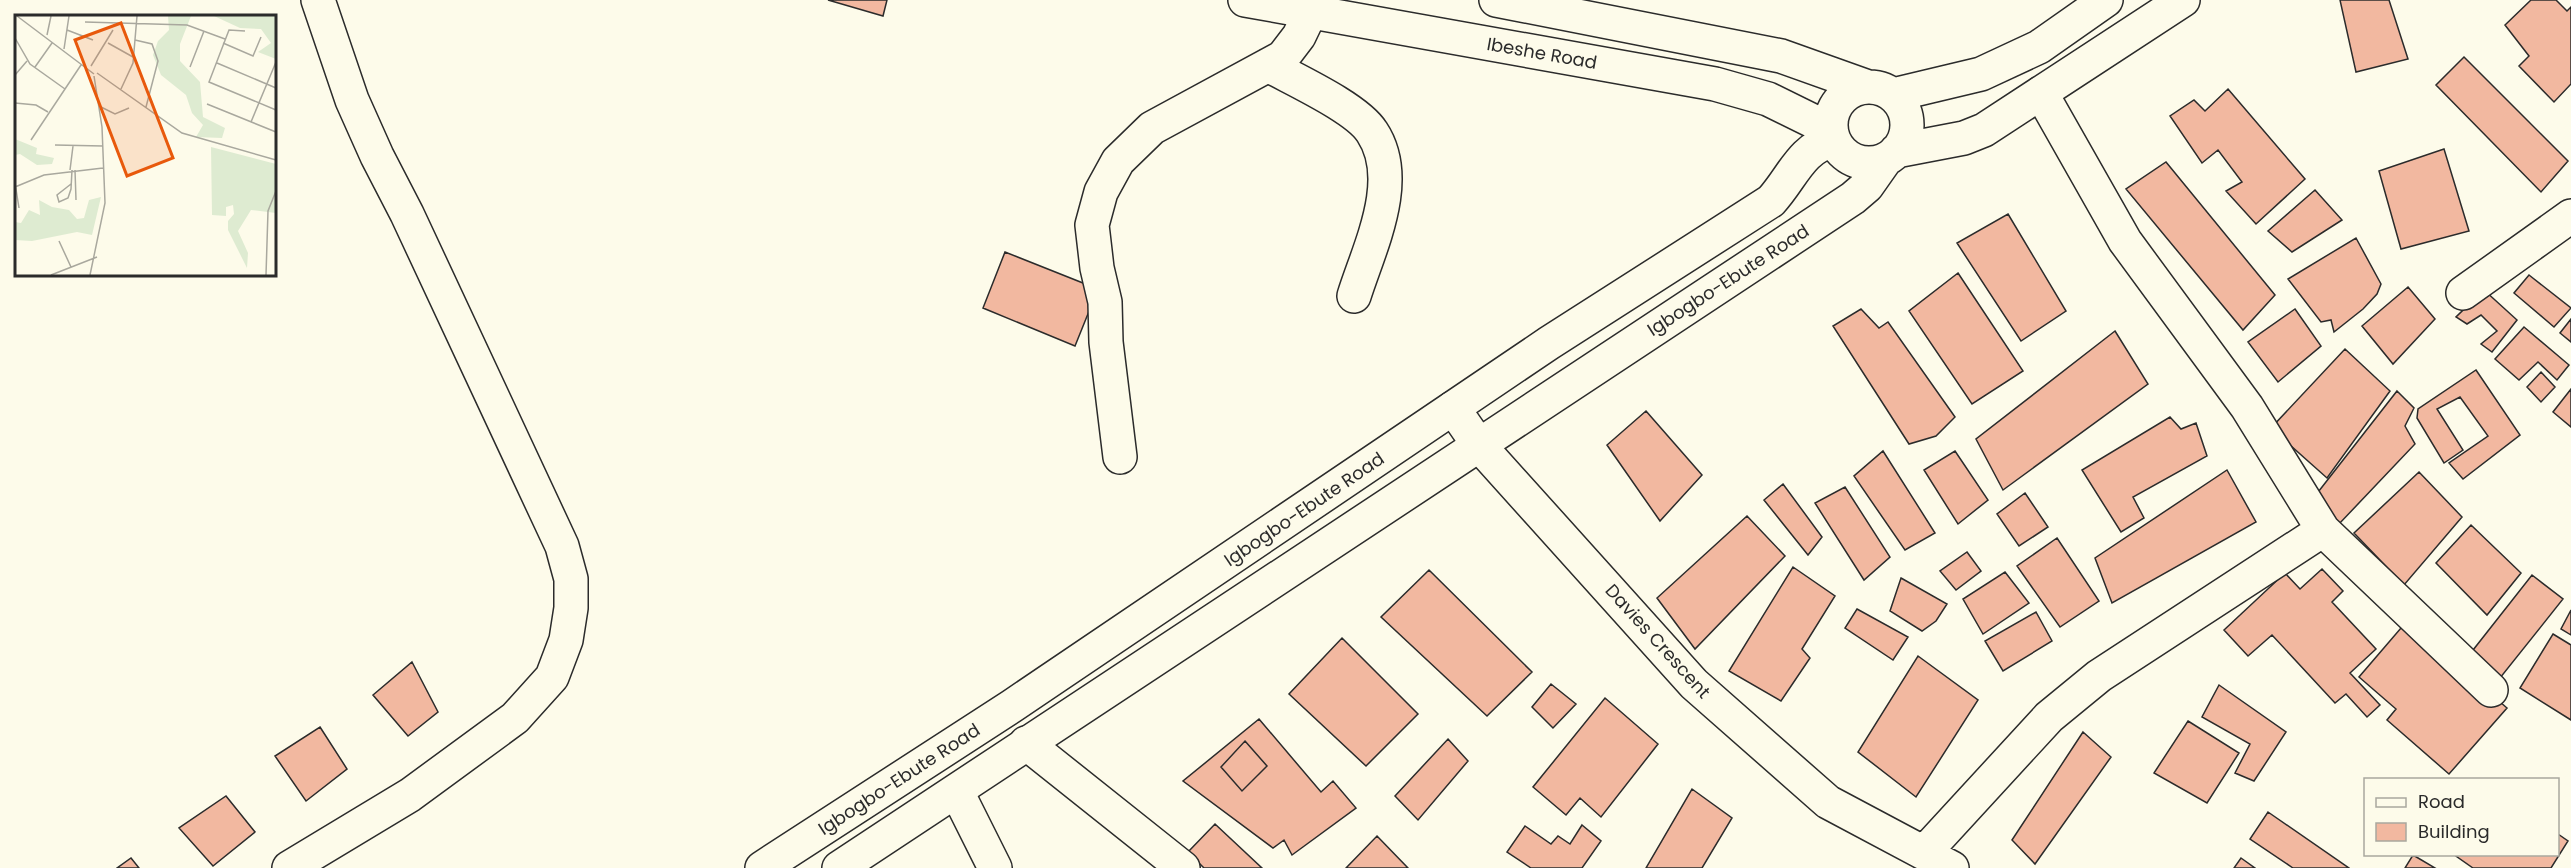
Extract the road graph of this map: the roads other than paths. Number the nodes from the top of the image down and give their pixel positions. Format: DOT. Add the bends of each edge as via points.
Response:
graph roads {
  1 [pos="318,0"];
  2 [pos="1245,0"];
  3 [pos="1496,0"];
  4 [pos="2106,0"];
  5 [pos="2183,0"];
  6 [pos="1311,11"];
  7 [pos="1268,64"];
  8 [pos="1880,91"];
  9 [pos="2041,93"];
  10 [pos="1832,135"];
  11 [pos="1891,155"];
  12 [pos="2571,216"];
  13 [pos="2463,293"];
  14 [pos="1354,296"];
  15 [pos="1453,408"];
  16 [pos="1478,444"];
  17 [pos="1120,457"];
  18 [pos="2323,530"];
  19 [pos="2492,690"];
  20 [pos="1026,743"];
  21 [pos="957,792"];
  22 [pos="1938,861"];
  23 [pos="289,868"];
  24 [pos="762,868"];
  25 [pos="839,868"];
  26 [pos="995,868"];
  27 [pos="1183,868"];
  1 -- 23 [label="main road" via="329,38 377,156 562,546 571,579 571,608 566,640 552,677 515,718 410,795"];
  2 -- 6 [label="main road, Ibeshe Road"];
  3 -- 8 [label="main road" via="1781,57"];
  4 -- 8 [label="main road" via="2039,47 1981,74"];
  5 -- 9 [label="main road"];
  6 -- 7 [label="main road" via="1288,50"];
  6 -- 10 [label="main road, Ibeshe Road" via="1715,84 1768,99"];
  7 -- 14 [label="main road" via="1347,110 1372,130 1384,157 1381,212"];
  7 -- 17 [label="main road" via="1152,128 1118,160 1101,192 1092,225 1106,302 1106,342"];
  8 -- 10 [label="main road" via="1850,93 1836,105"];
  8 -- 11 [label="main road" via="1901,105 1906,116 1904,141"];
  9 -- 11 [label="main road" via="1984,130"];
  9 -- 18 [label="main road" via="2126,241 2247,407"];
  10 -- 11 [label="main road" via="1840,151 1850,159 1874,163"];
  10 -- 15 [label="main road, Igbogbo-Ebute Road" via="1808,151 1771,201"];
  11 -- 16 [label="main road, Igbogbo-Ebute Road" via="1853,198"];
  12 -- 13 [label="main road"];
  15 -- 16 [label="main road, Davies Crescent"];
  15 -- 24 [label="main road, Igbogbo-Ebute Road" via="1012,706"];
  16 -- 20 [label="main road, Igbogbo-Ebute Road"];
  16 -- 22 [label="main road, Davies Crescent" via="1694,684 1828,802"];
  18 -- 19 [label="main road"];
  18 -- 22 [label="main road" via="2091,683 2049,717"];
  20 -- 21 [label="main road, Igbogbo-Ebute Road"];
  20 -- 27 [label="main road"];
  21 -- 25 [label="main road, Igbogbo-Ebute Road"];
  21 -- 26 [label="main road"];
}
